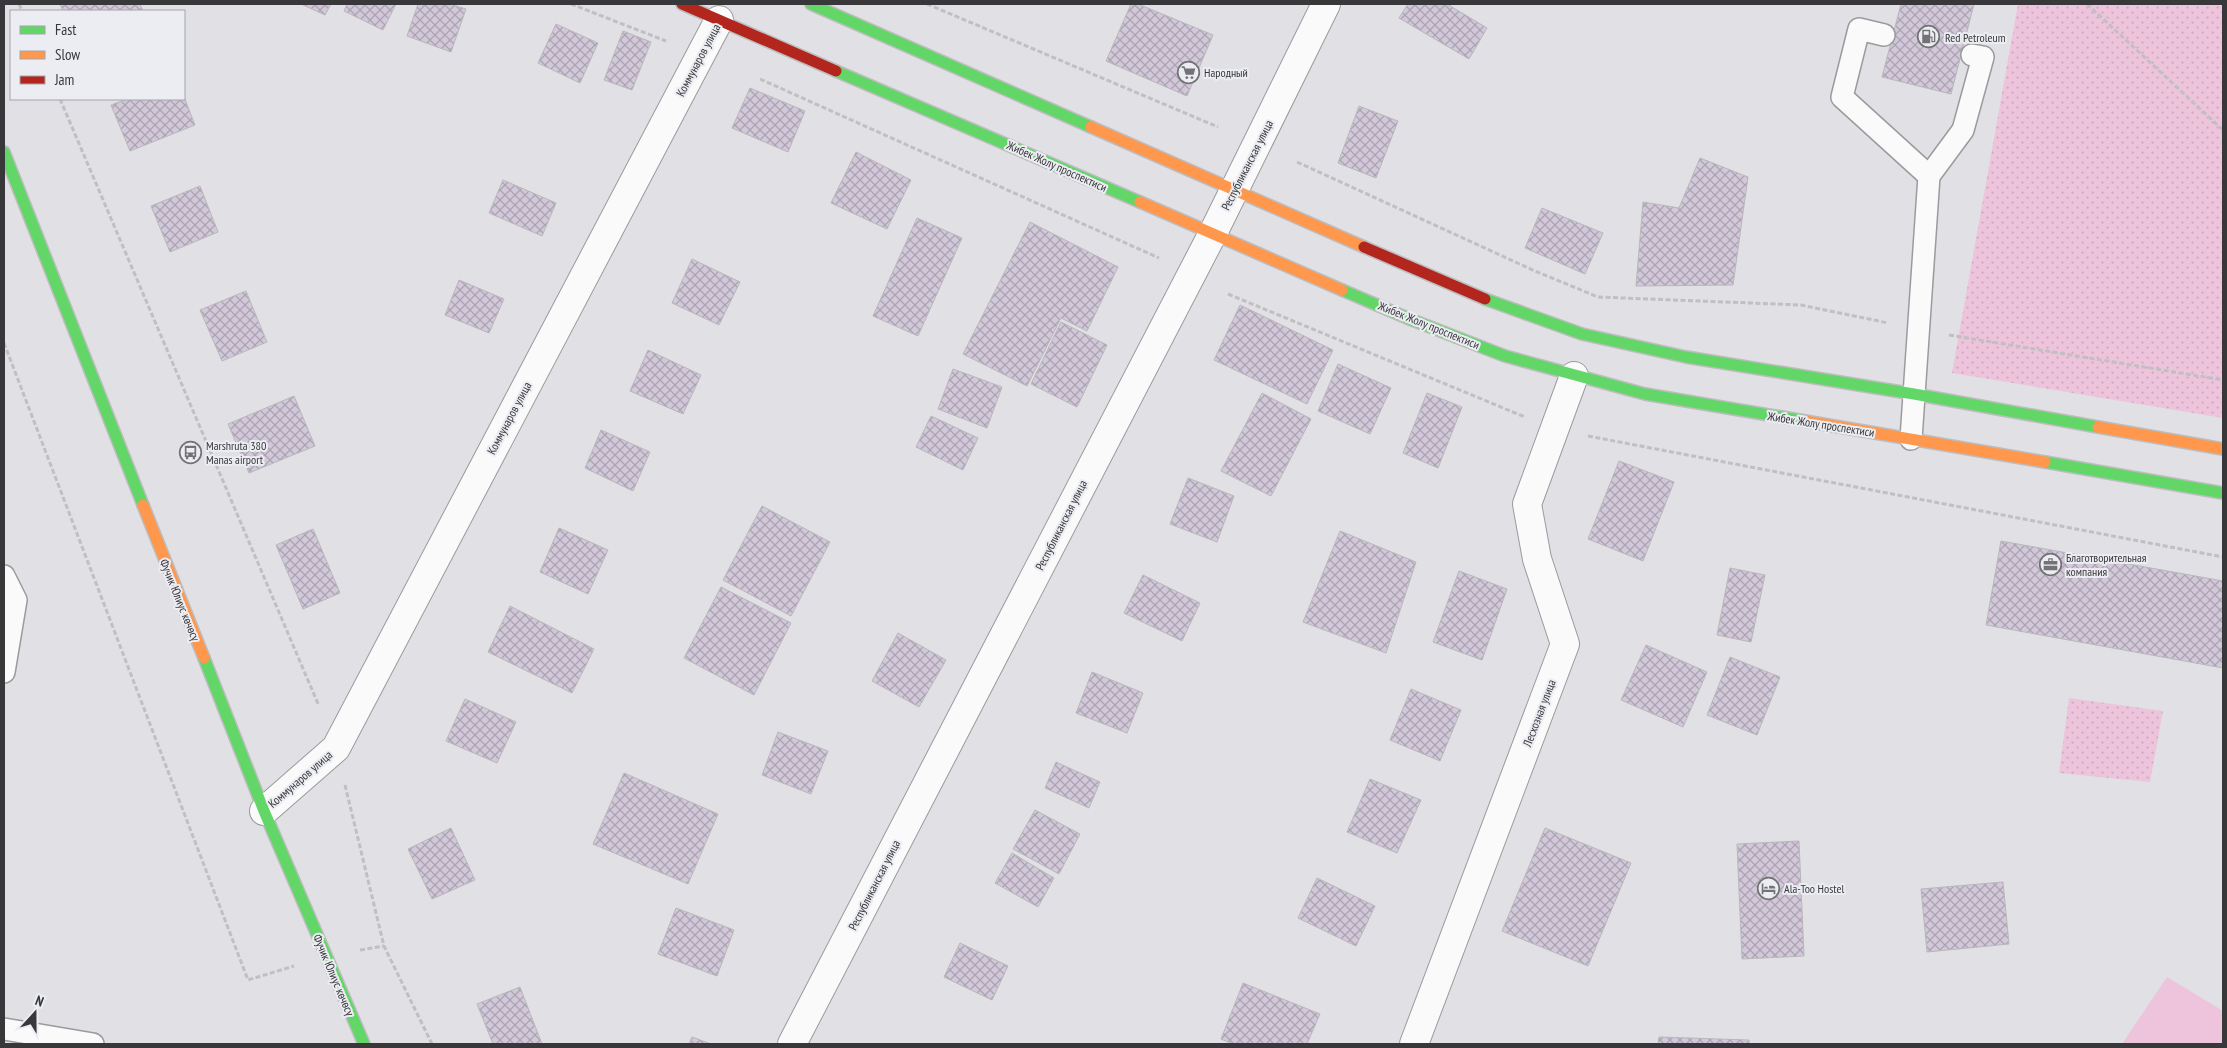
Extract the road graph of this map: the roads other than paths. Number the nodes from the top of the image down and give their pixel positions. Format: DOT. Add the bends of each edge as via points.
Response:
graph roads {
  1 [pos="682,4"];
  2 [pos="811,4"];
  3 [pos="1326,4"];
  4 [pos="721,16"];
  5 [pos="1884,35"];
  6 [pos="1972,55"];
  7 [pos="4,152"];
  8 [pos="1929,176"];
  9 [pos="1234,190"];
  10 [pos="1213,233"];
  11 [pos="1574,376"];
  12 [pos="1914,394"];
  13 [pos="1911,439"];
  14 [pos="2223,449"];
  15 [pos="2223,493"];
  16 [pos="4,576"];
  17 [pos="4,672"];
  18 [pos="264,811"];
  19 [pos="4,1029"];
  20 [pos="93,1044"];
  21 [pos="364,1044"];
  22 [pos="792,1044"];
  23 [pos="1414,1044"];
  1 -- 4 [label="main road, Жибек Жолу проспектиси"];
  2 -- 9 [label="main road"];
  3 -- 9 [label="street, Республиканская улица"];
  4 -- 10 [label="main road, Жибек Жолу проспектиси"];
  4 -- 18 [label="street, Коммунаров улица" via="336,748"];
  5 -- 8 [label="lane" via="1859,29 1842,97"];
  6 -- 8 [label="lane" via="1983,57 1963,130"];
  7 -- 18 [label="main road, Фучик Юлиус көчөсү"];
  8 -- 12 [label="lane"];
  9 -- 10 [label="street, Республиканская улица"];
  9 -- 12 [label="main road" via="1475,295 1582,334 1686,357"];
  10 -- 11 [label="main road, Жибек Жолу проспектиси" via="1412,320 1505,356"];
  10 -- 22 [label="street, Республиканская улица"];
  11 -- 13 [label="main road, Жибек Жолу проспектиси" via="1645,394"];
  11 -- 23 [label="street, Лесхозная улица" via="1527,504 1538,559 1565,644"];
  12 -- 13 [label="lane"];
  12 -- 14 [label="main road"];
  13 -- 15 [label="main road, Жибек Жолу проспектиси"];
  16 -- 17 [label="lane" via="16,600"];
  18 -- 21 [label="main road, Фучик Юлиус көчөсү"];
  19 -- 20 [label="lane"];
}
